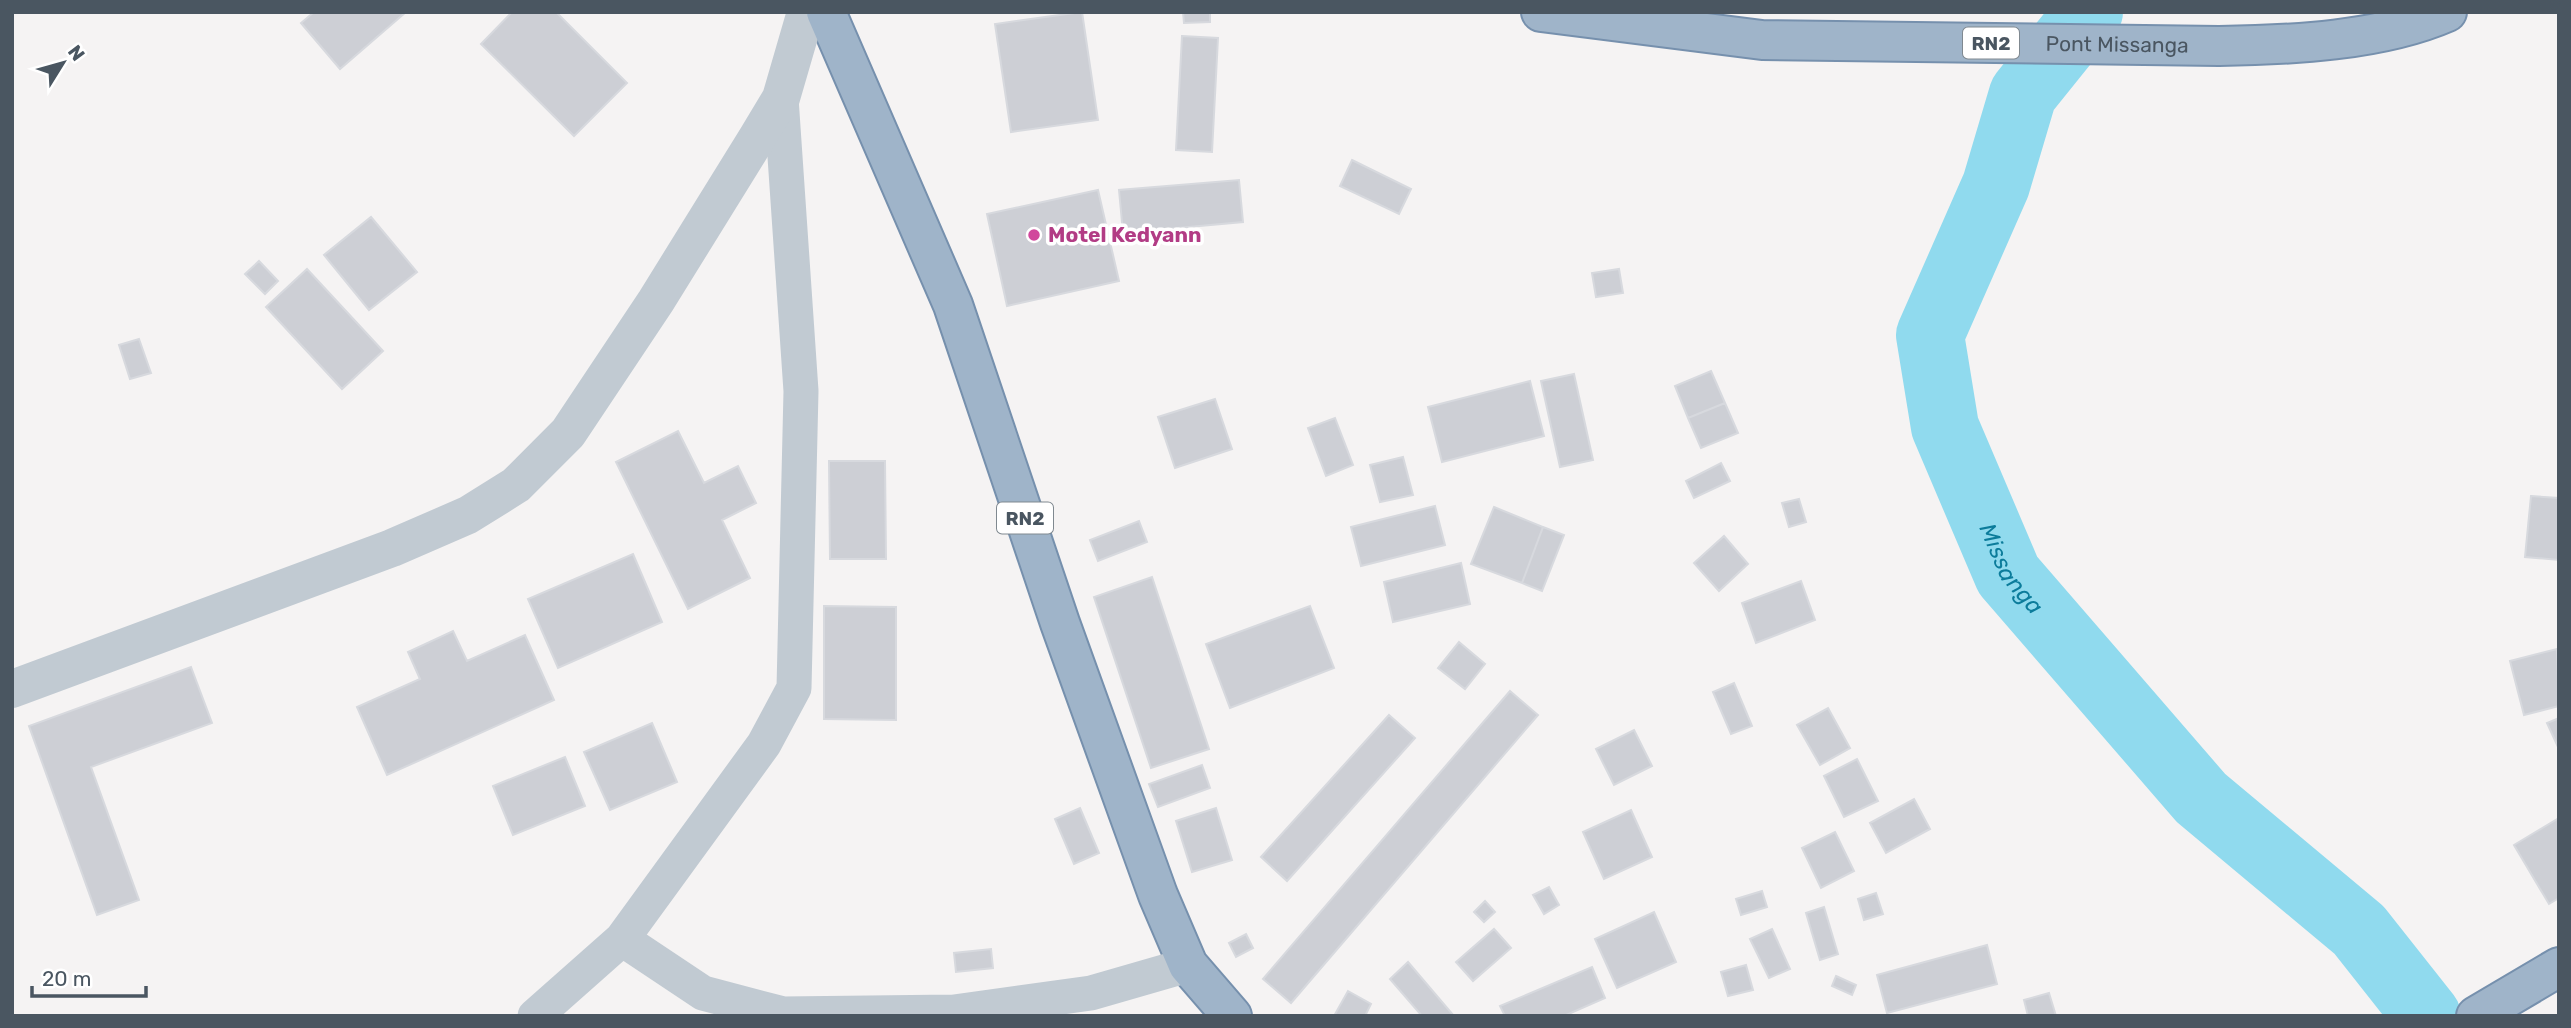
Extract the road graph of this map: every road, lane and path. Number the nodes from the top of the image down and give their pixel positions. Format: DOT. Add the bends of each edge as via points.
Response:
graph roads {
  1 [pos="806,12"];
  2 [pos="826,12"];
  3 [pos="1541,12"];
  4 [pos="2447,12"];
  5 [pos="781,98"];
  6 [pos="12,689"];
  7 [pos="622,939"];
  8 [pos="1188,965"];
  9 [pos="2545,975"];
  10 [pos="535,1016"];
  11 [pos="1232,1016"];
  12 [pos="2476,1016"];
  1 -- 5 [label="street"];
  2 -- 8 [label="highway, RN2" via="953,305 1060,622 1158,895"];
  3 -- 4 [label="highway, Pont Missanga / RN2" via="1762,40 2219,46 2347,36 2419,24"];
  5 -- 6 [label="street" via="568,433 516,485 468,515 392,548"];
  5 -- 7 [label="street" via="801,391 794,688 764,744"];
  7 -- 8 [label="street" via="703,993 783,1014 954,1012 1091,993"];
  7 -- 10 [label="street"];
  8 -- 11 [label="highway, RN2"];
  9 -- 12 [label="highway"];
}
